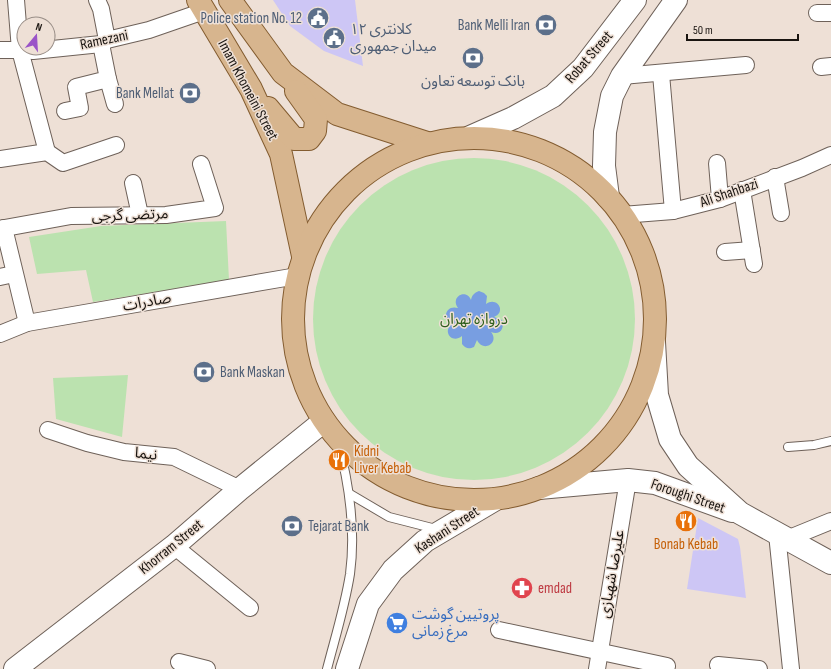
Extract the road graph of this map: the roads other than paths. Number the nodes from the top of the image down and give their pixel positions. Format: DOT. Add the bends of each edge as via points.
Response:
graph roads {
  1 [pos="16,0"];
  2 [pos="97,0"];
  3 [pos="230,0"];
  4 [pos="636,0"];
  5 [pos="676,0"];
  6 [pos="201,6"];
  7 [pos="17,16"];
  8 [pos="104,42"];
  9 [pos="56,48"];
  10 [pos="0,50"];
  11 [pos="16,50"];
  12 [pos="22,56"];
  13 [pos="746,65"];
  14 [pos="283,73"];
  15 [pos="661,74"];
  16 [pos="622,76"];
  17 [pos="108,79"];
  18 [pos="251,90"];
  19 [pos="115,104"];
  20 [pos="65,110"];
  21 [pos="470,137"];
  22 [pos="427,143"];
  23 [pos="116,145"];
  24 [pos="47,152"];
  25 [pos="831,155"];
  26 [pos="0,159"];
  27 [pos="717,163"];
  28 [pos="200,164"];
  29 [pos="775,177"];
  30 [pos="133,183"];
  31 [pos="742,190"];
  32 [pos="608,197"];
  33 [pos="720,198"];
  34 [pos="673,210"];
  35 [pos="782,213"];
  36 [pos="140,215"];
  37 [pos="622,215"];
  38 [pos="2,229"];
  39 [pos="725,252"];
  40 [pos="303,256"];
  41 [pos="7,276"];
  42 [pos="297,276"];
  43 [pos="27,323"];
  44 [pos="0,334"];
  45 [pos="654,342"];
  46 [pos="324,421"];
  47 [pos="48,430"];
  48 [pos="338,438"];
  49 [pos="831,441"];
  50 [pos="788,447"];
  51 [pos="692,469"];
  52 [pos="628,480"];
  53 [pos="539,488"];
  54 [pos="240,489"];
  55 [pos="674,489"];
  56 [pos="350,494"];
  57 [pos="496,499"];
  58 [pos="740,514"];
  59 [pos="831,521"];
  60 [pos="442,531"];
  61 [pos="782,536"];
  62 [pos="174,546"];
  63 [pos="831,563"];
  64 [pos="250,608"];
  65 [pos="499,630"];
  66 [pos="600,651"];
  67 [pos="179,662"];
  68 [pos="718,665"];
  69 [pos="667,666"];
  70 [pos="15,669"];
  71 [pos="207,669"];
  72 [pos="327,669"];
  73 [pos="347,669"];
  74 [pos="597,669"];
  75 [pos="759,669"];
  76 [pos="791,669"];
  1 -- 7 [label="street"];
  2 -- 8 [label="street"];
  3 -- 14 [label="main road, Imam Khomeini Street"];
  4 -- 21 [label="main road, Robat Street" via="583,68 553,96 513,118"];
  5 -- 16 [label="main road"];
  6 -- 8 [label="street, Ramezani" via="149,30"];
  6 -- 18 [label="main road, Imam Khomeini Street"];
  8 -- 9 [label="street, Ramezani"];
  8 -- 17 [label="street"];
  10 -- 11 [label="street, Ramezani"];
  12 -- 24 [label="street"];
  13 -- 15 [label="street"];
  14 -- 18 [label="main road" via="316,119 315,130 309,139 294,139"];
  14 -- 22 [label="main road, Imam Khomeini Street" via="337,114"];
  15 -- 16 [label="street"];
  15 -- 34 [label="street"];
  16 -- 32 [label="main road" via="612,96 605,132 604,166"];
  17 -- 19 [label="street"];
  17 -- 20 [label="street" via="76,87 80,108"];
  18 -- 40 [label="main road, Imam Khomeini Street" via="281,154"];
  21 -- 22 [label="main road"];
  21 -- 32 [label="main road" via="514,142 548,154 575,168"];
  22 -- 40 [label="main road" via="387,159 351,184 323,217"];
  23 -- 24 [label="street" via="63,163"];
  24 -- 26 [label="street"];
  25 -- 29 [label="street, Ali Shahbazi"];
  27 -- 33 [label="street"];
  28 -- 36 [label="street, مرتضی گرجی" via="216,208 166,215"];
  29 -- 31 [label="street, Ali Shahbazi"];
  29 -- 35 [label="street"];
  30 -- 36 [label="street"];
  31 -- 33 [label="street, Ali Shahbazi"];
  31 -- 39 [label="street" via="753,257"];
  32 -- 37 [label="main road"];
  33 -- 34 [label="street, Ali Shahbazi"];
  34 -- 37 [label="street, Ali Shahbazi"];
  36 -- 38 [label="street, مرتضی گرجی" via="71,216"];
  37 -- 45 [label="main road" via="644,254 650,276 655,312"];
  38 -- 41 [label="street"];
  40 -- 42 [label="main road"];
  41 -- 43 [label="street"];
  42 -- 43 [label="street, صادرات"];
  42 -- 46 [label="main road" via="293,298 293,341 304,383"];
  43 -- 44 [label="street, صادرات"];
  45 -- 51 [label="main road, Foroughi Street" via="657,395 670,439"];
  45 -- 53 [label="main road" via="642,388 626,419 596,453 579,467"];
  46 -- 48 [label="main road"];
  46 -- 54 [label="main road, Khorram Street"];
  47 -- 54 [label="street, نیما" via="124,452 174,457"];
  48 -- 56 [label="lane"];
  48 -- 57 [label="main road" via="370,467 408,488 451,498"];
  49 -- 50 [label="lane"];
  51 -- 55 [label="main road" via="676,477"];
  51 -- 58 [label="main road, Foroughi Street"];
  52 -- 53 [label="main road, Foroughi Street"];
  52 -- 55 [label="main road, Foroughi Street" via="655,483"];
  52 -- 66 [label="street, علیرضا شهبازی"];
  53 -- 57 [label="main road"];
  54 -- 62 [label="main road, Khorram Street"];
  55 -- 58 [label="main road, Foroughi Street"];
  56 -- 60 [label="lane" via="389,517"];
  56 -- 72 [label="lane" via="350,574"];
  57 -- 60 [label="main road, Kashani Street"];
  58 -- 61 [label="main road, Foroughi Street"];
  59 -- 61 [label="street"];
  60 -- 73 [label="main road, Kashani Street" via="425,541 393,570 368,604"];
  61 -- 63 [label="main road, Foroughi Street"];
  61 -- 76 [label="street"];
  62 -- 64 [label="street"];
  62 -- 70 [label="main road, Khorram Street"];
  65 -- 66 [label="street"];
  66 -- 69 [label="street"];
  66 -- 74 [label="street, علیرضا شهبازی"];
  67 -- 71 [label="street"];
  68 -- 75 [label="street"];
}
